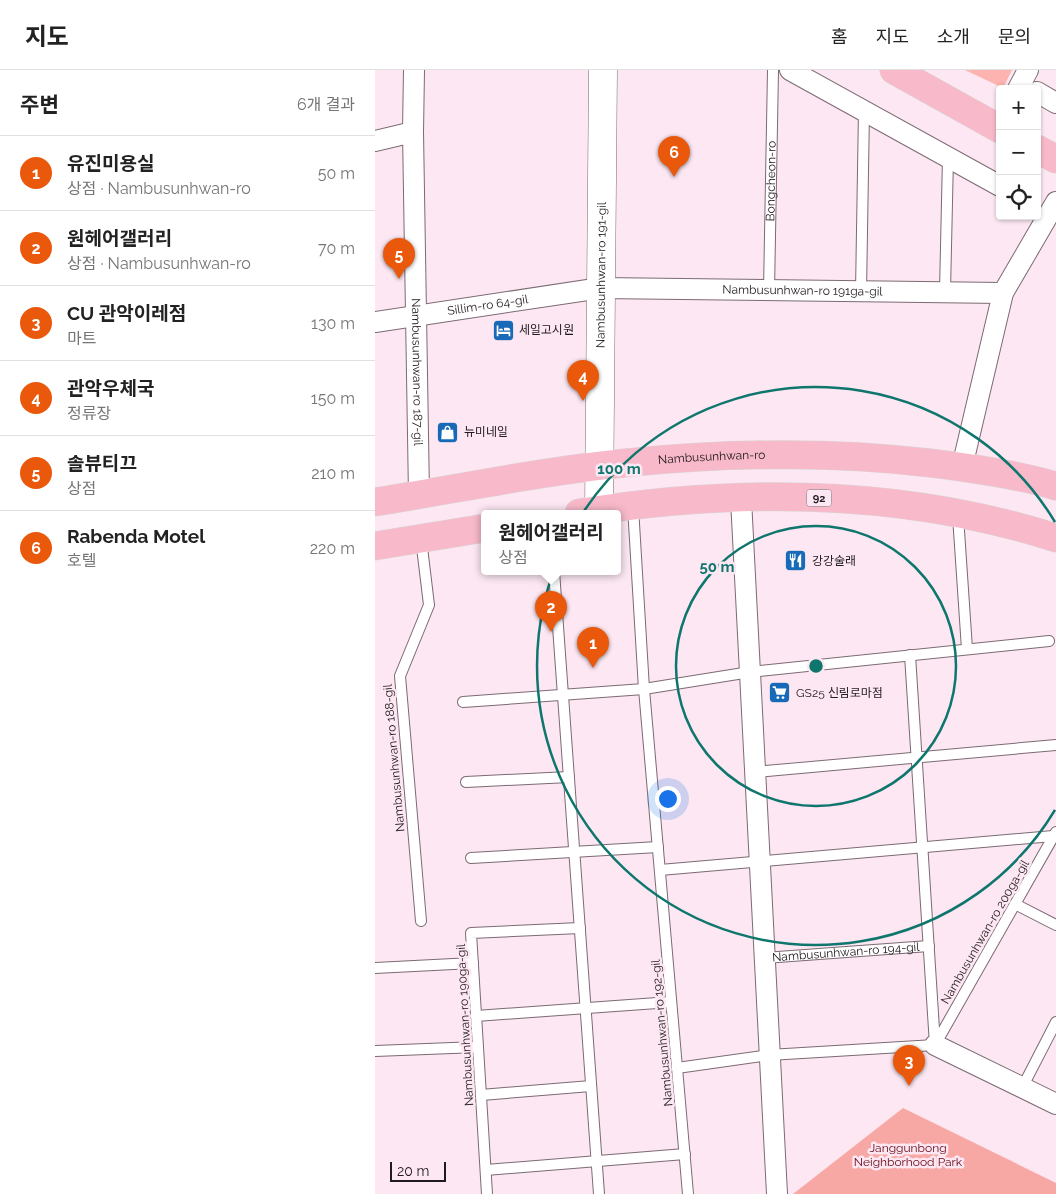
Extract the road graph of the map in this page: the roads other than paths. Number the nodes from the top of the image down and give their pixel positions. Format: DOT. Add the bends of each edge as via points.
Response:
graph roads {
  1 [pos="414,70"];
  2 [pos="603,70"];
  3 [pos="773,70"];
  4 [pos="790,70"];
  5 [pos="894,70"];
  6 [pos="1041,94"];
  7 [pos="1056,103"];
  8 [pos="864,110"];
  9 [pos="996,124"];
  10 [pos="413,132"];
  11 [pos="375,141"];
  12 [pos="1041,151"];
  13 [pos="948,157"];
  14 [pos="1056,159"];
  15 [pos="996,184"];
  16 [pos="1050,210"];
  17 [pos="601,288"];
  18 [pos="769,291"];
  19 [pos="861,292"];
  20 [pos="945,292"];
  21 [pos="1003,293"];
  22 [pos="416,316"];
  23 [pos="375,322"];
  24 [pos="599,466"];
  25 [pos="962,467"];
  26 [pos="1054,482"];
  27 [pos="419,496"];
  28 [pos="741,499"];
  29 [pos="375,502"];
  30 [pos="633,506"];
  31 [pos="589,510"];
  32 [pos="604,510"];
  33 [pos="957,512"];
  34 [pos="481,529"];
  35 [pos="421,538"];
  36 [pos="1056,538"];
  37 [pos="375,546"];
  38 [pos="554,575"];
  39 [pos="1049,641"];
  40 [pos="967,649"];
  41 [pos="910,655"];
  42 [pos="750,672"];
  43 [pos="644,688"];
  44 [pos="563,694"];
  45 [pos="463,702"];
  46 [pos="1056,745"];
  47 [pos="916,758"];
  48 [pos="755,772"];
  49 [pos="569,777"];
  50 [pos="466,782"];
  51 [pos="1055,834"];
  52 [pos="658,848"];
  53 [pos="922,848"];
  54 [pos="575,852"];
  55 [pos="471,858"];
  56 [pos="760,861"];
  57 [pos="660,870"];
  58 [pos="1015,904"];
  59 [pos="421,921"];
  60 [pos="1056,925"];
  61 [pos="580,928"];
  62 [pos="929,946"];
  63 [pos="764,958"];
  64 [pos="473,963"];
  65 [pos="375,968"];
  66 [pos="671,1002"];
  67 [pos="585,1008"];
  68 [pos="476,1016"];
  69 [pos="1056,1022"];
  70 [pos="935,1045"];
  71 [pos="478,1047"];
  72 [pos="375,1050"];
  73 [pos="769,1055"];
  74 [pos="677,1068"];
  75 [pos="591,1086"];
  76 [pos="1022,1088"];
  77 [pos="481,1095"];
  78 [pos="1056,1104"];
  79 [pos="685,1154"];
  80 [pos="597,1162"];
  81 [pos="486,1170"];
  82 [pos="487,1194"];
  83 [pos="599,1194"];
  84 [pos="688,1194"];
  85 [pos="777,1194"];
  1 -- 10 [label="street, Nambusunhwan-ro 187-gil"];
  2 -- 17 [label="street, Nambusunhwan-ro 191-gil"];
  3 -- 18 [label="lane, Bongcheon-ro"];
  4 -- 8 [label="street"];
  5 -- 9 [label="main road"];
  6 -- 7 [label="street"];
  8 -- 13 [label="street"];
  8 -- 19 [label="lane"];
  10 -- 11 [label="street"];
  10 -- 22 [label="street, Nambusunhwan-ro 187-gil"];
  12 -- 14 [label="main road"];
  13 -- 15 [label="street"];
  13 -- 20 [label="lane"];
  16 -- 21 [label="street"];
  17 -- 18 [label="street, Nambusunhwan-ro 191ga-gil"];
  17 -- 22 [label="street, Sillim-ro 64-gil"];
  17 -- 24 [label="street, Nambusunhwan-ro 191-gil"];
  18 -- 19 [label="street, Nambusunhwan-ro 191ga-gil"];
  19 -- 20 [label="street, Nambusunhwan-ro 191ga-gil"];
  20 -- 21 [label="street, Nambusunhwan-ro 191ga-gil"];
  21 -- 25 [label="street"];
  22 -- 23 [label="street, Sillim-ro 64-gil"];
  22 -- 27 [label="street, Nambusunhwan-ro 187-gil"];
  24 -- 25 [label="main road, Nambusunhwan-ro" via="803,455 891,459"];
  24 -- 27 [label="main road, Nambusunhwan-ro"];
  24 -- 31 [label="street, Nambusunhwan-ro 191-gil"];
  25 -- 26 [label="main road, Nambusunhwan-ro"];
  27 -- 29 [label="main road, Nambusunhwan-ro"];
  28 -- 30 [label="main road, 92"];
  28 -- 33 [label="main road, 92" via="852,500"];
  28 -- 42 [label="street, Nambusunhwan-ro 194-gil"];
  30 -- 32 [label="main road, 92"];
  30 -- 43 [label="lane, Nambusunhwan-ro 192-gil"];
  33 -- 36 [label="main road, 92" via="1006,522"];
  33 -- 40 [label="lane"];
  34 -- 35 [label="main road"];
  35 -- 37 [label="main road"];
  35 -- 59 [label="lane, Nambusunhwan-ro 188-gil" via="429,604 400,676"];
  38 -- 44 [label="lane"];
  39 -- 40 [label="lane"];
  40 -- 41 [label="lane"];
  41 -- 42 [label="lane"];
  41 -- 47 [label="lane"];
  42 -- 43 [label="lane"];
  42 -- 48 [label="street, Nambusunhwan-ro 194-gil"];
  43 -- 44 [label="lane"];
  43 -- 52 [label="lane, Nambusunhwan-ro 192-gil"];
  44 -- 45 [label="lane"];
  44 -- 49 [label="lane"];
  46 -- 47 [label="lane"];
  47 -- 48 [label="lane"];
  47 -- 53 [label="lane"];
  48 -- 56 [label="street, Nambusunhwan-ro 194-gil"];
  49 -- 50 [label="lane"];
  49 -- 54 [label="lane"];
  51 -- 53 [label="lane"];
  51 -- 58 [label="lane, Nambusunhwan-ro 200ga-gil"];
  52 -- 54 [label="lane"];
  52 -- 57 [label="lane, Nambusunhwan-ro 192-gil"];
  53 -- 56 [label="lane"];
  53 -- 62 [label="lane"];
  54 -- 55 [label="lane"];
  54 -- 61 [label="lane"];
  56 -- 57 [label="lane"];
  56 -- 63 [label="street, Nambusunhwan-ro 194-gil"];
  57 -- 66 [label="lane, Nambusunhwan-ro 192-gil"];
  58 -- 60 [label="lane"];
  58 -- 70 [label="lane, Nambusunhwan-ro 200ga-gil"];
  61 -- 64 [label="lane, Nambusunhwan-ro 190ga-gil" via="471,933"];
  61 -- 67 [label="lane"];
  62 -- 63 [label="lane, Nambusunhwan-ro 194-gil"];
  62 -- 70 [label="lane"];
  63 -- 73 [label="street, Nambusunhwan-ro 194-gil"];
  64 -- 65 [label="lane"];
  64 -- 68 [label="lane, Nambusunhwan-ro 190ga-gil"];
  66 -- 67 [label="lane"];
  66 -- 74 [label="lane, Nambusunhwan-ro 192-gil"];
  67 -- 68 [label="lane"];
  67 -- 75 [label="lane"];
  68 -- 71 [label="lane, Nambusunhwan-ro 190ga-gil"];
  69 -- 76 [label="lane"];
  70 -- 73 [label="lane"];
  70 -- 76 [label="street"];
  71 -- 72 [label="lane"];
  71 -- 77 [label="lane, Nambusunhwan-ro 190ga-gil"];
  73 -- 74 [label="lane"];
  73 -- 85 [label="street, Nambusunhwan-ro 194-gil"];
  74 -- 79 [label="lane, Nambusunhwan-ro 192-gil"];
  75 -- 77 [label="lane"];
  75 -- 80 [label="lane"];
  76 -- 78 [label="street"];
  77 -- 81 [label="lane, Nambusunhwan-ro 190ga-gil"];
  79 -- 80 [label="lane"];
  79 -- 84 [label="lane, Nambusunhwan-ro 192-gil"];
  80 -- 81 [label="lane"];
  80 -- 83 [label="lane"];
  81 -- 82 [label="lane, Nambusunhwan-ro 190ga-gil"];
}
